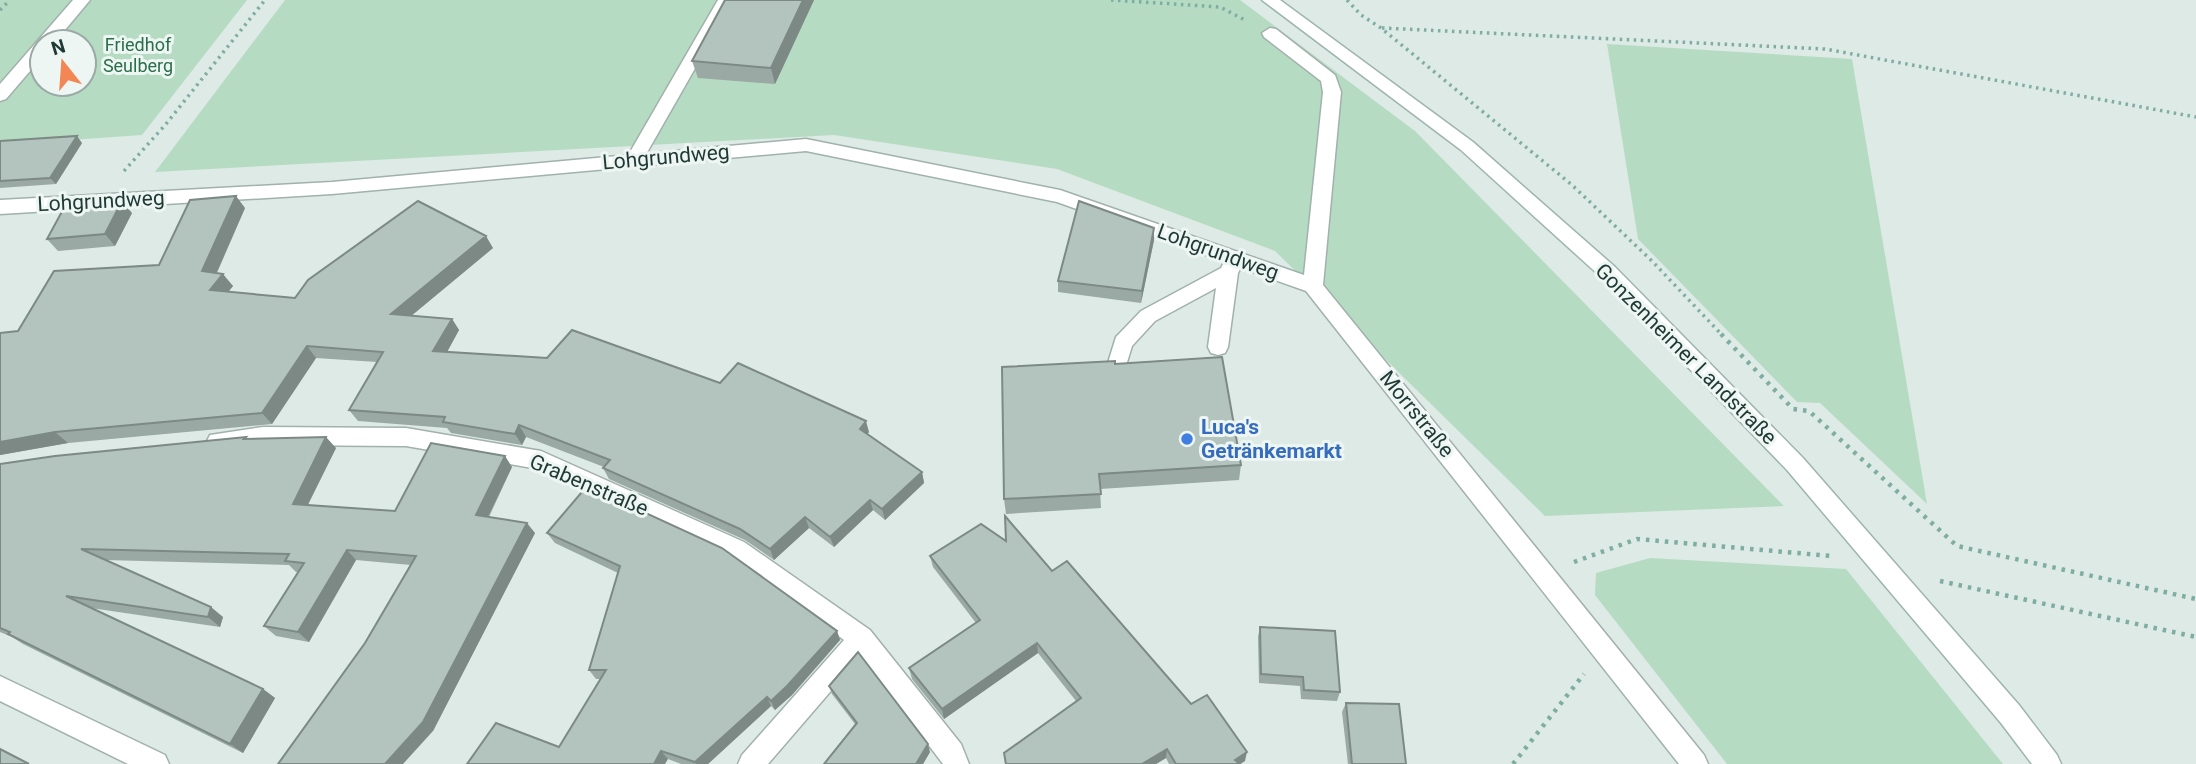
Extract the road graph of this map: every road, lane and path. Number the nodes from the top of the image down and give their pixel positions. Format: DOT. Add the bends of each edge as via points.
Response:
graph roads {
  1 [pos="10,0"];
  2 [pos="82,0"];
  3 [pos="265,0"];
  4 [pos="726,0"];
  5 [pos="1111,0"];
  6 [pos="1270,0"];
  7 [pos="1347,0"];
  8 [pos="0,10"];
  9 [pos="58,28"];
  10 [pos="1381,28"];
  11 [pos="1270,33"];
  12 [pos="28,63"];
  13 [pos="0,95"];
  14 [pos="2196,117"];
  15 [pos="635,159"];
  16 [pos="98,201"];
  17 [pos="0,207"];
  18 [pos="1231,266"];
  19 [pos="1313,286"];
  20 [pos="1218,347"];
  21 [pos="1117,366"];
  22 [pos="194,443"];
  23 [pos="1831,556"];
  24 [pos="1545,572"];
  25 [pos="1936,580"];
  26 [pos="2196,599"];
  27 [pos="2196,637"];
  28 [pos="861,638"];
  29 [pos="1604,649"];
  30 [pos="0,688"];
  31 [pos="156,764"];
  32 [pos="751,764"];
  33 [pos="956,764"];
  34 [pos="1513,764"];
  35 [pos="1695,764"];
  36 [pos="2048,764"];
  1 -- 8 [label="path"];
  2 -- 9 [label="street"];
  3 -- 16 [label="path"];
  4 -- 15 [label="street"];
  5 -- 11 [label="path" via="1220,7"];
  6 -- 36 [label="street, Gonzenheimer Landstraße" via="1467,146 1608,272 1795,464"];
  7 -- 10 [label="path"];
  10 -- 14 [label="path" via="1825,49"];
  10 -- 26 [label="path" via="1572,185 1652,261 1793,410 1809,411 1958,546"];
  11 -- 19 [label="street" via="1329,79 1332,92"];
  12 -- 13 [label="street"];
  15 -- 16 [label="street, Lohgrundweg" via="332,188"];
  15 -- 18 [label="street, Lohgrundweg" via="806,145 1060,196"];
  16 -- 17 [label="street, Lohgrundweg"];
  18 -- 19 [label="street, Lohgrundweg"];
  18 -- 20 [label="street"];
  18 -- 21 [label="street" via="1148,316 1123,343"];
  19 -- 24 [label="street, Morrstraße"];
  22 -- 28 [label="street, Grabenstraße" via="263,436 406,437 541,460 736,549"];
  23 -- 24 [label="path" via="1637,539"];
  24 -- 29 [label="street, Morrstraße"];
  25 -- 27 [label="path"];
  28 -- 32 [label="street"];
  28 -- 33 [label="street, Grabenstraße"];
  29 -- 34 [label="path"];
  29 -- 35 [label="street, Morrstraße"];
  30 -- 31 [label="street"];
}
